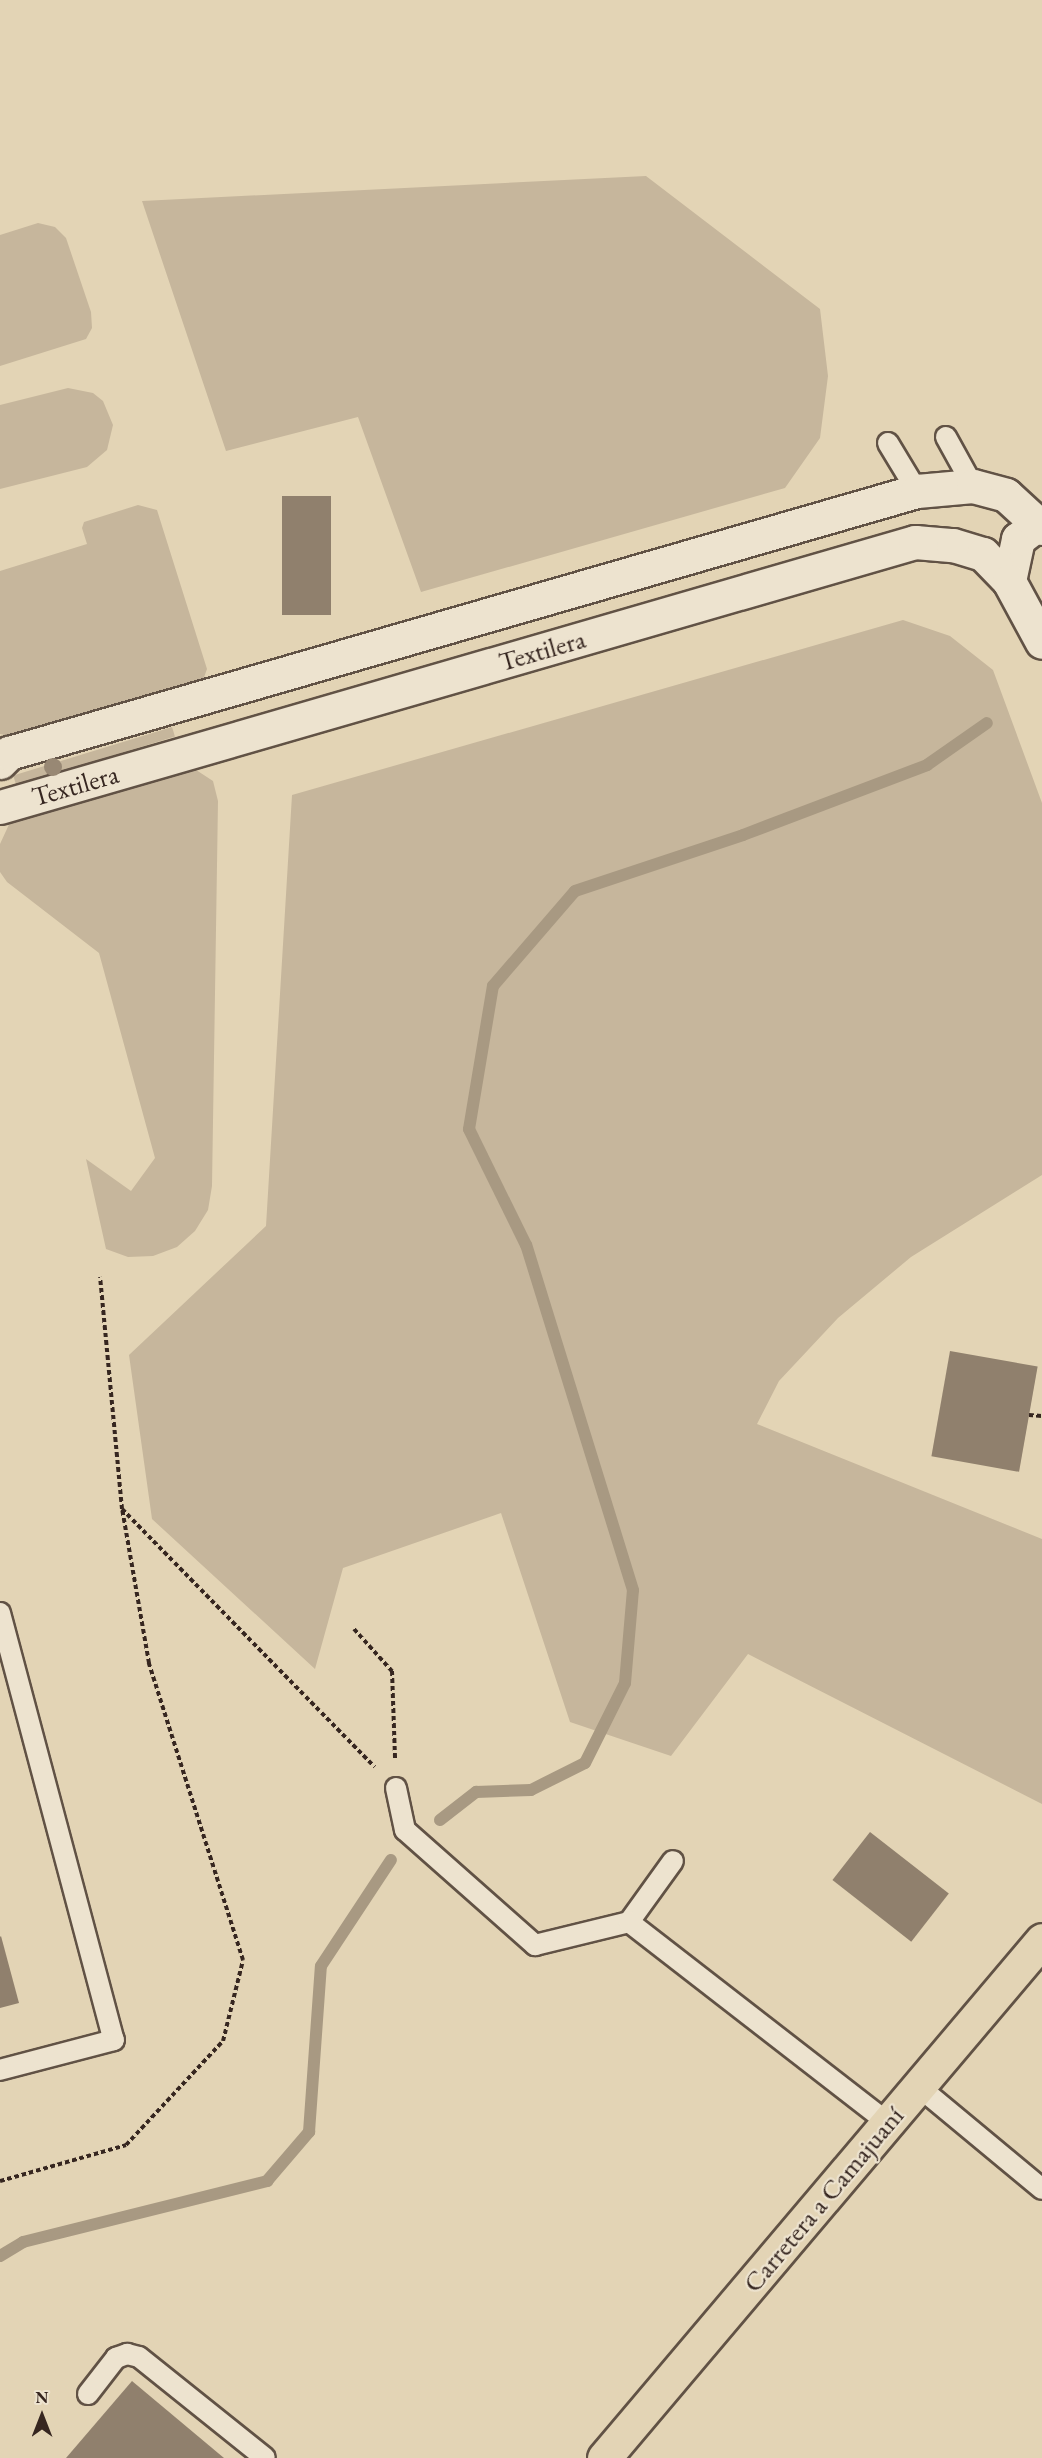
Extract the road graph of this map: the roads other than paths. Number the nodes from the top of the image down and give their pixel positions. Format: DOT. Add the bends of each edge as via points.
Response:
graph roads {
  1 [pos="946,437"];
  2 [pos="888,443"];
  3 [pos="973,486"];
  4 [pos="916,491"];
  5 [pos="1040,525"];
  6 [pos="915,542"];
  7 [pos="1009,581"];
  8 [pos="1042,642"];
  9 [pos="0,762"];
  10 [pos="0,807"];
  11 [pos="0,1613"];
  12 [pos="396,1788"];
  13 [pos="673,1862"];
  14 [pos="629,1922"];
  15 [pos="1040,1945"];
  16 [pos="0,2070"];
  17 [pos="918,2086"];
  18 [pos="888,2123"];
  19 [pos="1042,2189"];
  20 [pos="88,2394"];
  21 [pos="265,2458"];
  22 [pos="604,2458"];
  1 -- 3 [label="lane"];
  2 -- 4 [label="lane"];
  3 -- 4 [label="street, Textilera"];
  3 -- 5 [label="street, Textilera" via="1006,495"];
  4 -- 6 [label="street" via="925,520"];
  4 -- 9 [label="street, Textilera" via="9,753"];
  5 -- 7 [label="street" via="1018,539"];
  6 -- 7 [label="street, Textilera" via="953,545 983,554"];
  6 -- 10 [label="street, Textilera"];
  7 -- 8 [label="street, Textilera"];
  11 -- 16 [label="lane" via="114,2040"];
  12 -- 14 [label="lane" via="405,1830 535,1945"];
  13 -- 14 [label="lane"];
  14 -- 18 [label="lane"];
  15 -- 17 [label="main road, Carretera a Camajuaní"];
  17 -- 18 [label="main road, Carretera a Camajuaní"];
  17 -- 19 [label="lane"];
  18 -- 22 [label="main road, Carretera a Camajuaní"];
  20 -- 21 [label="lane" via="116,2358 128,2354 139,2357"];
}
